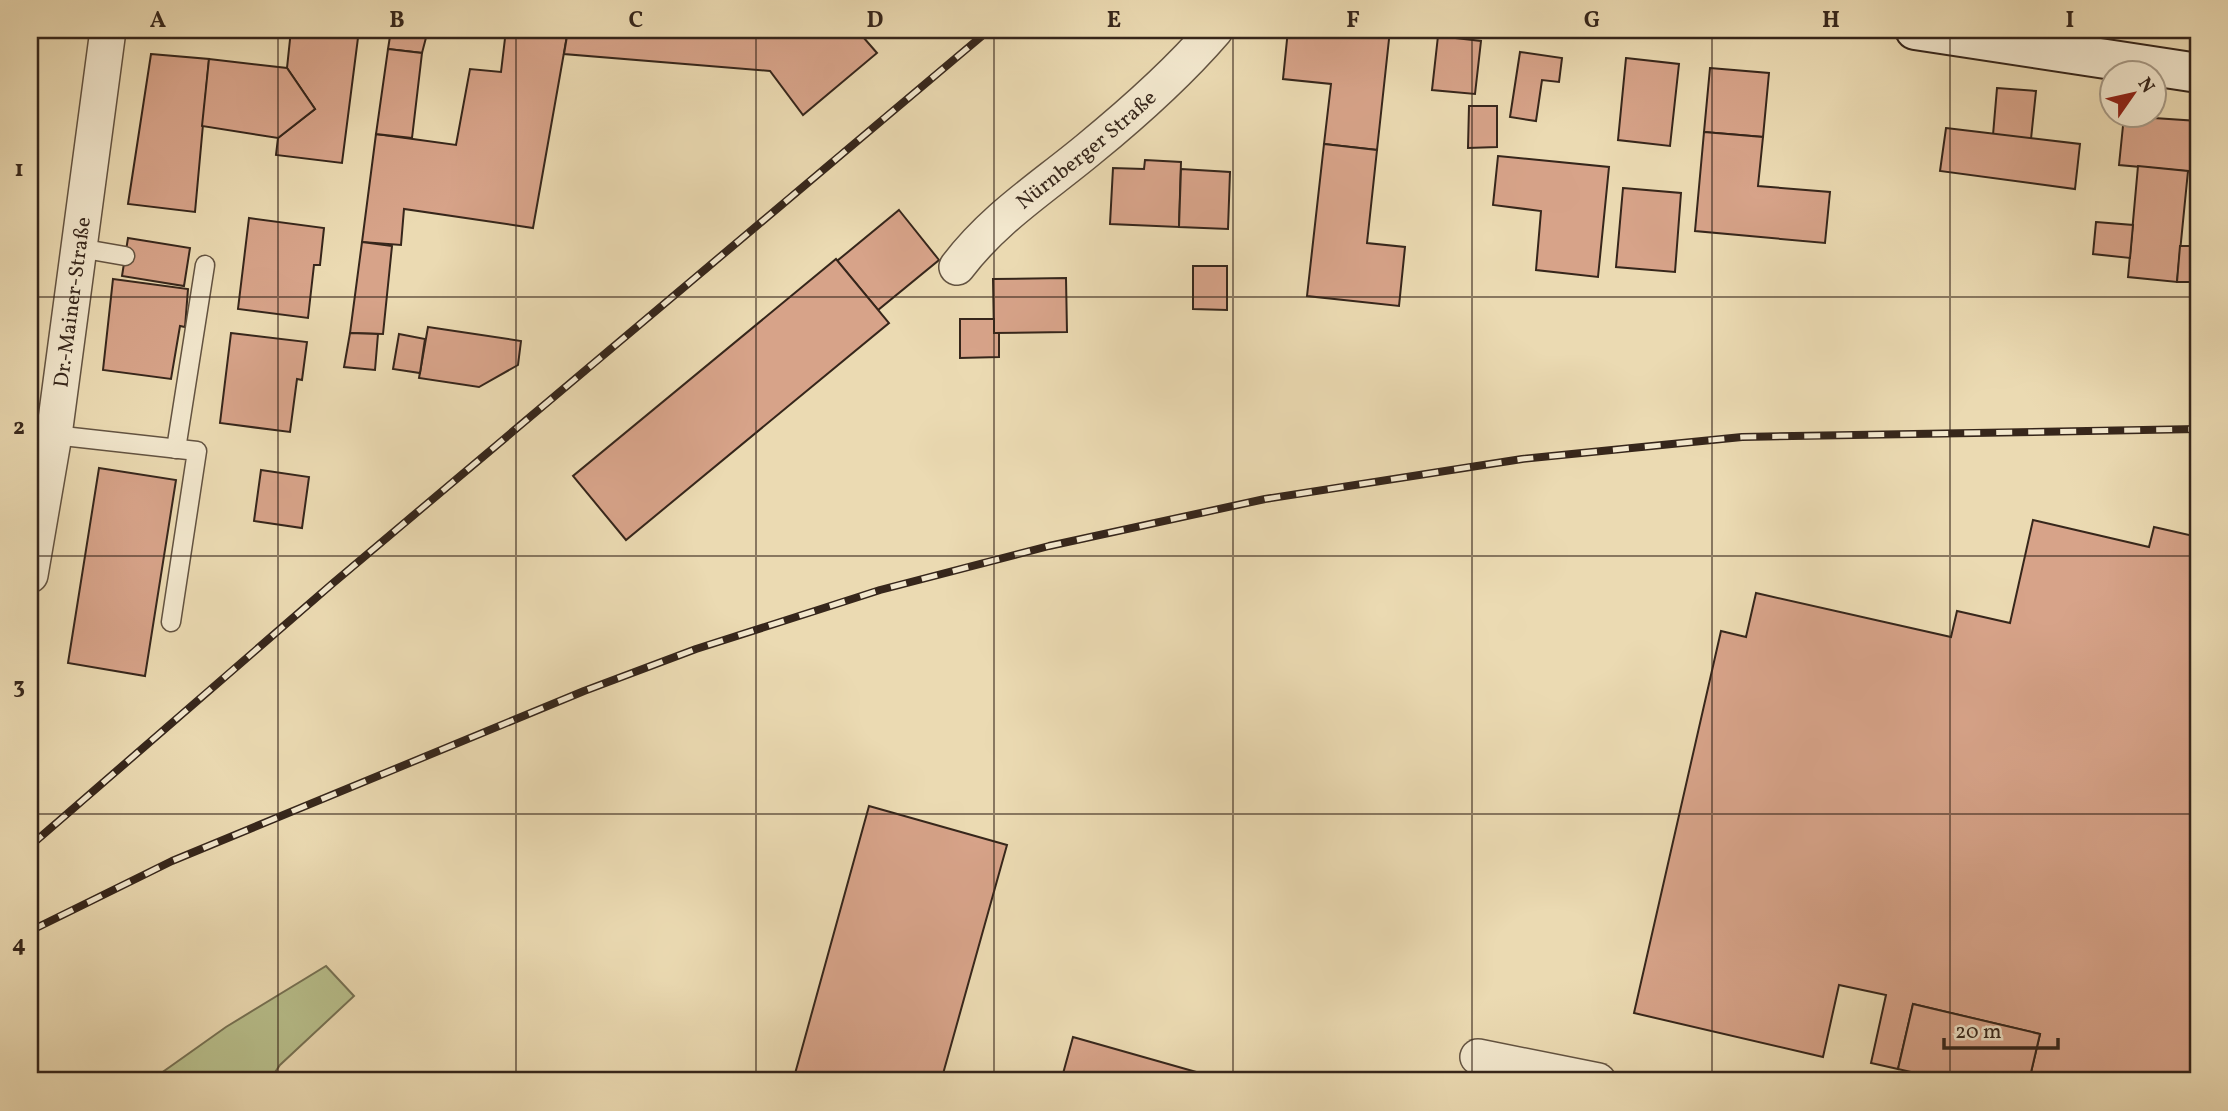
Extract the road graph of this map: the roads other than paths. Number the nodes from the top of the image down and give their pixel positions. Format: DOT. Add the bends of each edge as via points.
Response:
graph roads {
  1 [pos="108,30"];
  2 [pos="1215,30"];
  3 [pos="1914,30"];
  4 [pos="2198,73"];
  5 [pos="79,248"];
  6 [pos="125,256"];
  7 [pos="205,265"];
  8 [pos="957,267"];
  9 [pos="54,435"];
  10 [pos="176,449"];
  11 [pos="30,575"];
  12 [pos="172,622"];
  13 [pos="1478,1057"];
  14 [pos="1598,1081"];
  1 -- 5 [label="street, Dr.-Mainer-Straße"];
  2 -- 8 [label="street, Nürnberger Straße" via="1091,147 981,234"];
  3 -- 4 [label="main road"];
  5 -- 6 [label="lane"];
  5 -- 9 [label="street, Dr.-Mainer-Straße"];
  7 -- 10 [label="lane"];
  9 -- 10 [label="lane"];
  9 -- 11 [label="street, Dr.-Mainer-Straße"];
  10 -- 12 [label="lane" via="197,451"];
  13 -- 14 [label="street"];
}
